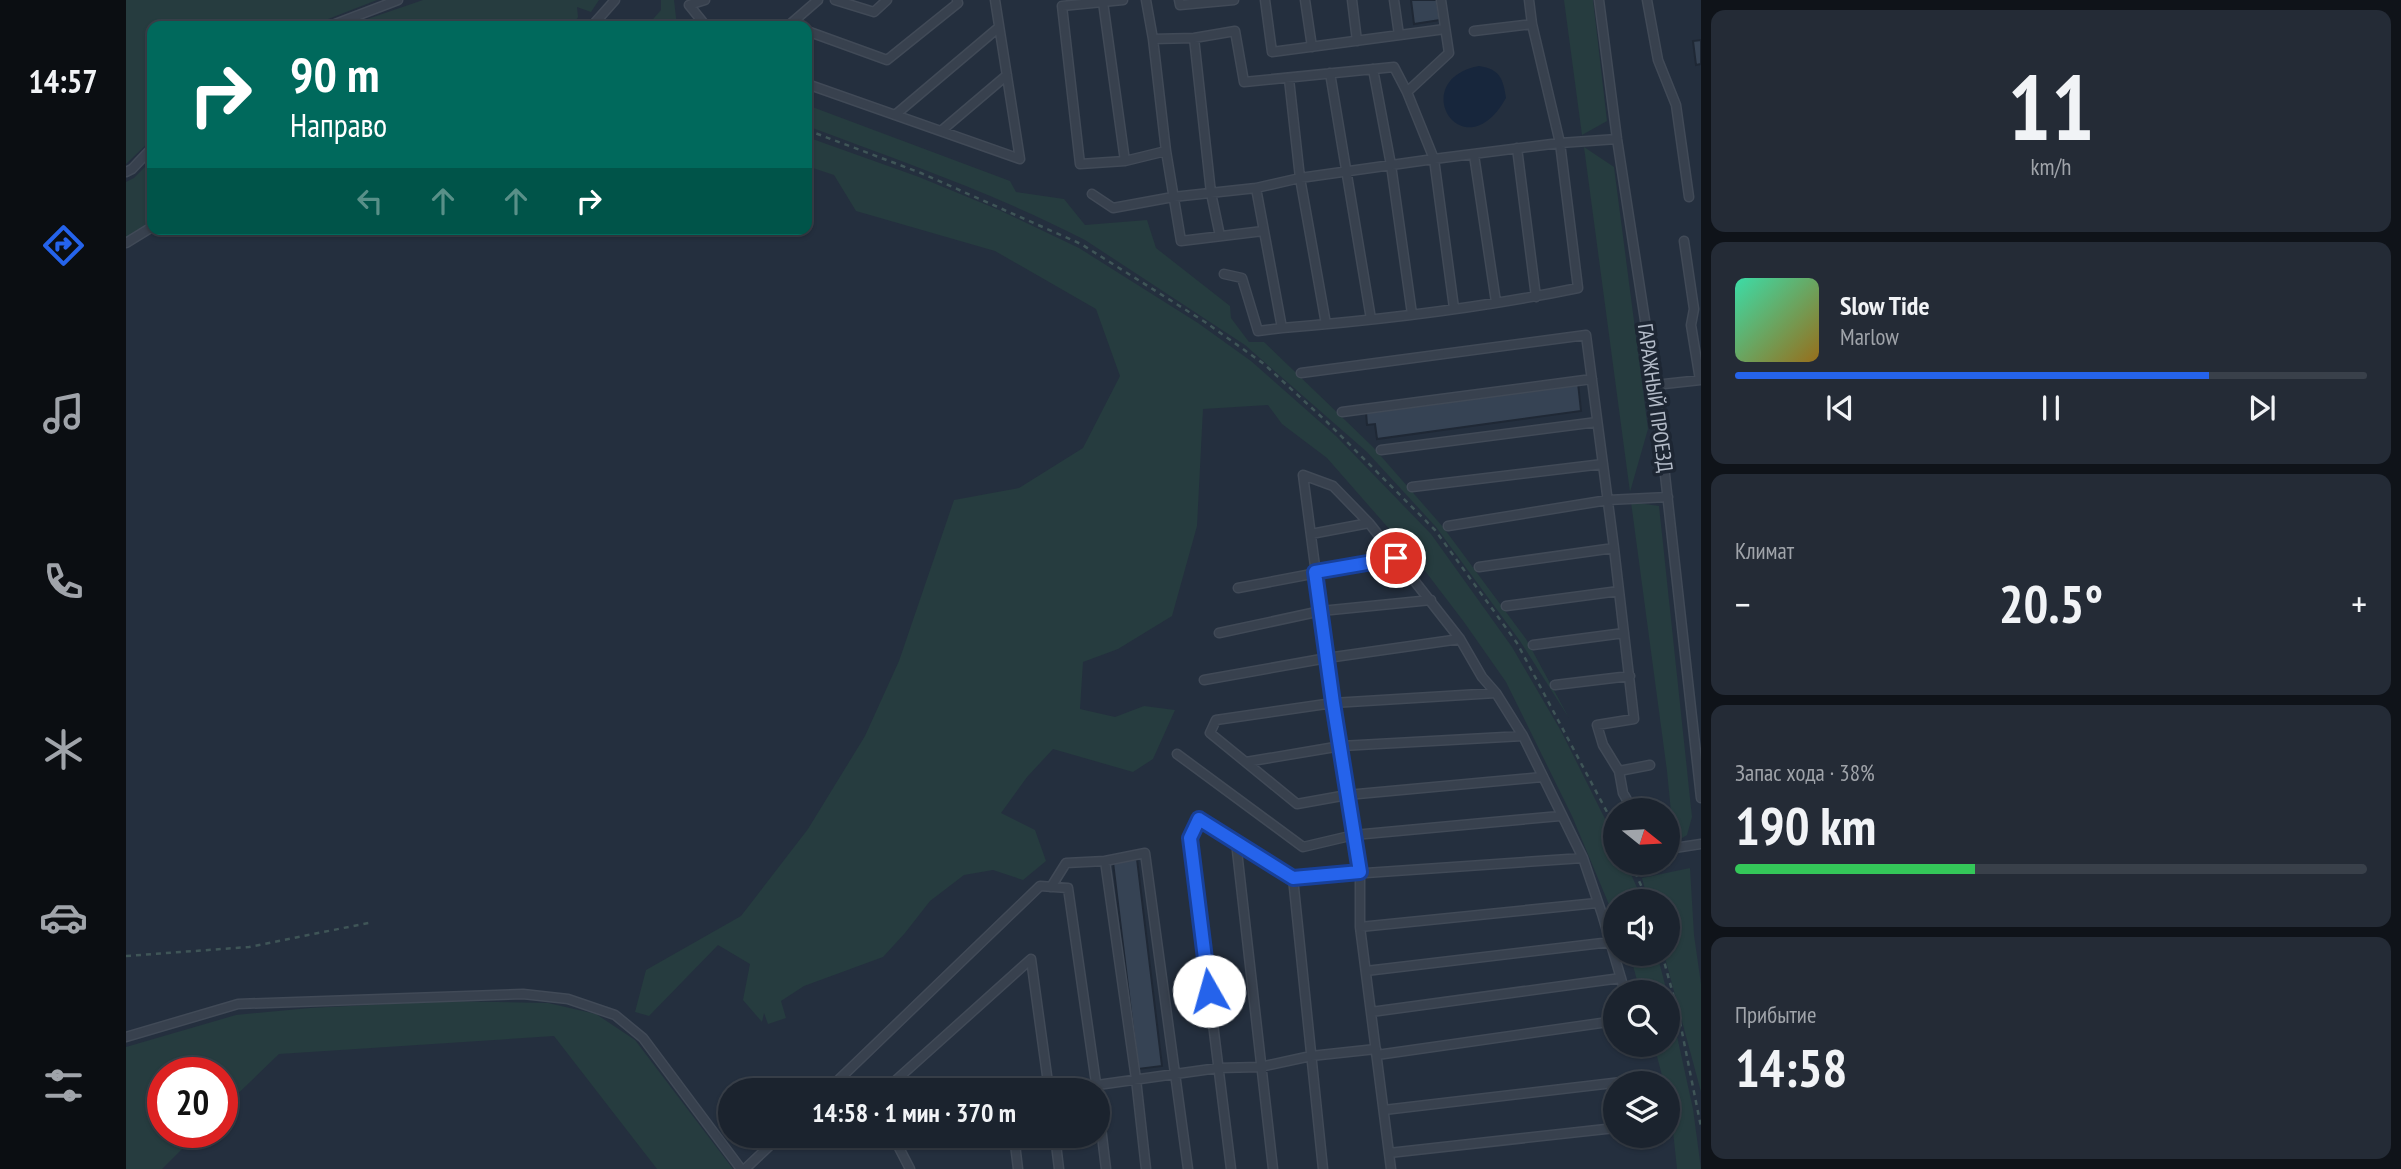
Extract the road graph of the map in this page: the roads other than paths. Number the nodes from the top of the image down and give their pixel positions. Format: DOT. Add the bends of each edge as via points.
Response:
graph roads {
  1 [pos="398,0"];
  2 [pos="615,0"];
  3 [pos="705,0"];
  4 [pos="818,0"];
  5 [pos="835,0"];
  6 [pos="887,0"];
  7 [pos="957,0"];
  8 [pos="995,0"];
  9 [pos="1123,0"];
  10 [pos="1146,0"];
  11 [pos="1179,0"];
  12 [pos="1234,0"];
  13 [pos="1265,0"];
  14 [pos="1305,0"];
  15 [pos="1352,0"];
  16 [pos="1394,0"];
  17 [pos="1441,0"];
  18 [pos="1529,0"];
  19 [pos="1599,0"];
  20 [pos="1647,0"];
  21 [pos="1220,1"];
  22 [pos="1103,2"];
  23 [pos="343,21"];
  24 [pos="596,21"];
  25 [pos="702,21"];
  26 [pos="795,21"];
  27 [pos="1532,24"];
  28 [pos="998,28"];
  29 [pos="1446,29"];
  30 [pos="1474,31"];
  31 [pos="812,34"];
  32 [pos="1399,35"];
  33 [pos="1194,38"];
  34 [pos="1153,39"];
  35 [pos="1357,41"];
  36 [pos="1312,47"];
  37 [pos="1373,69"];
  38 [pos="1330,73"];
  39 [pos="1007,75"];
  40 [pos="1289,79"];
  41 [pos="812,86"];
  42 [pos="1407,92"];
  43 [pos="895,115"];
  44 [pos="941,131"];
  45 [pos="1617,139"];
  46 [pos="1560,144"];
  47 [pos="1517,148"];
  48 [pos="1166,151"];
  49 [pos="147,153"];
  50 [pos="1474,155"];
  51 [pos="1434,159"];
  52 [pos="1125,161"];
  53 [pos="1391,166"];
  54 [pos="1345,171"];
  55 [pos="126,172"];
  56 [pos="1300,178"];
  57 [pos="1256,188"];
  58 [pos="1212,193"];
  59 [pos="1092,194"];
  60 [pos="1173,197"];
  61 [pos="1689,197"];
  62 [pos="147,230"];
  63 [pos="1263,231"];
  64 [pos="1220,236"];
  65 [pos="1684,242"];
  66 [pos="126,243"];
  67 [pos="1224,274"];
  68 [pos="1536,297"];
  69 [pos="1496,302"];
  70 [pos="1454,308"];
  71 [pos="1698,308"];
  72 [pos="1412,314"];
  73 [pos="1370,319"];
  74 [pos="1326,324"];
  75 [pos="1282,328"];
  76 [pos="1301,373"];
  77 [pos="1592,379"];
  78 [pos="1700,380"];
  79 [pos="1655,385"];
  80 [pos="1342,412"];
  81 [pos="1597,422"];
  82 [pos="1381,450"];
  83 [pos="1603,464"];
  84 [pos="1412,487"];
  85 [pos="1668,497"];
  86 [pos="1608,500"];
  87 [pos="1369,523"];
  88 [pos="1448,526"];
  89 [pos="1311,534"];
  90 [pos="1614,548"];
  91 [pos="1396,558"];
  92 [pos="1479,567"];
  93 [pos="1315,572"];
  94 [pos="1238,588"];
  95 [pos="1619,591"];
  96 [pos="1432,600"];
  97 [pos="1506,606"];
  98 [pos="1321,611"];
  99 [pos="1219,633"];
  100 [pos="1624,633"];
  101 [pos="1460,639"];
  102 [pos="1533,645"];
  103 [pos="1328,658"];
  104 [pos="1630,676"];
  105 [pos="1205,680"];
  106 [pos="1555,685"];
  107 [pos="1496,693"];
  108 [pos="1333,703"];
  109 [pos="1523,736"];
  110 [pos="1341,746"];
  111 [pos="1177,754"];
  112 [pos="1246,762"];
  113 [pos="1650,765"];
  114 [pos="1619,771"];
  115 [pos="1542,777"];
  116 [pos="1347,795"];
  117 [pos="1701,797"];
  118 [pos="1626,798"];
  119 [pos="1560,816"];
  120 [pos="1354,835"];
  121 [pos="1237,842"];
  122 [pos="1701,844"];
  123 [pos="1680,847"];
  124 [pos="1583,858"];
  125 [pos="1105,861"];
  126 [pos="1360,872"];
  127 [pos="1293,878"];
  128 [pos="1051,887"];
  129 [pos="1597,903"];
  130 [pos="1603,920"];
  131 [pos="1360,927"];
  132 [pos="1603,943"];
  133 [pos="1618,966"];
  134 [pos="1366,971"];
  135 [pos="1621,978"];
  136 [pos="1371,1012"];
  137 [pos="1603,1023"];
  138 [pos="126,1037"];
  139 [pos="1376,1052"];
  140 [pos="1311,1056"];
  141 [pos="1260,1067"];
  142 [pos="1218,1068"];
  143 [pos="1174,1075"];
  144 [pos="840,1078"];
  145 [pos="898,1078"];
  146 [pos="1047,1078"];
  147 [pos="1095,1078"];
  148 [pos="1136,1079"];
  149 [pos="1603,1084"];
  150 [pos="1110,1086"];
  151 [pos="1384,1110"];
  152 [pos="1603,1129"];
  153 [pos="767,1148"];
  154 [pos="899,1148"];
  155 [pos="1015,1148"];
  156 [pos="1056,1148"];
  157 [pos="1104,1148"];
  158 [pos="1389,1153"];
  159 [pos="743,1169"];
  160 [pos="910,1169"];
  161 [pos="1018,1169"];
  162 [pos="1059,1169"];
  163 [pos="1106,1169"];
  164 [pos="1146,1169"];
  165 [pos="1188,1169"];
  166 [pos="1231,1169"];
  167 [pos="1273,1169"];
  168 [pos="1323,1169"];
  169 [pos="1391,1169"];
  1 -- 23 [label="lane"];
  2 -- 24 [label="lane"];
  3 -- 25 [label="lane" via="689,5"];
  4 -- 26 [label="lane"];
  5 -- 6 [label="lane" via="874,12"];
  7 -- 31 [label="lane" via="887,61"];
  8 -- 28 [label="lane"];
  9 -- 22 [label="lane"];
  10 -- 34 [label="lane"];
  11 -- 21 [label="lane" via="1180,5"];
  12 -- 21 [label="lane"];
  13 -- 36 [label="lane" via="1272,52"];
  14 -- 36 [label="lane"];
  15 -- 35 [label="lane"];
  16 -- 32 [label="lane"];
  17 -- 29 [label="lane"];
  18 -- 27 [label="lane"];
  19 -- 45 [label="lane, ГАРАЖНЫЙ ПРОЕЗД"];
  20 -- 61 [label="lane" via="1658,60 1676,105"];
  22 -- 52 [label="lane"];
  22 -- 52 [label="lane" via="1062,6 1080,164"];
  27 -- 30 [label="lane"];
  27 -- 46 [label="lane"];
  28 -- 39 [label="lane"];
  28 -- 43 [label="lane"];
  29 -- 32 [label="lane"];
  29 -- 42 [label="lane" via="1449,53"];
  32 -- 35 [label="lane"];
  33 -- 34 [label="lane"];
  33 -- 40 [label="lane" via="1234,31 1244,82"];
  33 -- 58 [label="lane"];
  34 -- 48 [label="lane"];
  35 -- 36 [label="lane"];
  37 -- 38 [label="lane"];
  37 -- 42 [label="lane" via="1394,67"];
  37 -- 53 [label="lane"];
  38 -- 40 [label="lane"];
  38 -- 54 [label="lane"];
  39 -- 44 [label="lane"];
  39 -- 44 [label="lane" via="1020,159"];
  40 -- 56 [label="lane"];
  41 -- 43 [label="lane"];
  42 -- 51 [label="lane"];
  43 -- 44 [label="lane"];
  45 -- 46 [label="lane"];
  45 -- 79 [label="lane, ГАРАЖНЫЙ ПРОЕЗД"];
  46 -- 47 [label="lane"];
  46 -- 68 [label="lane" via="1577,288"];
  47 -- 50 [label="lane"];
  47 -- 68 [label="lane"];
  48 -- 52 [label="lane"];
  48 -- 60 [label="lane"];
  49 -- 55 [label="lane"];
  50 -- 51 [label="lane"];
  50 -- 69 [label="lane"];
  51 -- 53 [label="lane"];
  51 -- 70 [label="lane"];
  53 -- 54 [label="lane"];
  53 -- 72 [label="lane"];
  54 -- 56 [label="lane"];
  54 -- 73 [label="lane"];
  56 -- 57 [label="lane"];
  56 -- 74 [label="lane"];
  57 -- 58 [label="lane"];
  57 -- 63 [label="lane"];
  58 -- 60 [label="lane"];
  58 -- 64 [label="lane"];
  59 -- 60 [label="lane" via="1113,208"];
  60 -- 64 [label="lane" via="1181,241"];
  62 -- 66 [label="lane"];
  63 -- 64 [label="lane"];
  63 -- 75 [label="lane"];
  65 -- 71 [label="lane"];
  67 -- 75 [label="lane" via="1242,278 1258,331"];
  68 -- 69 [label="lane"];
  69 -- 70 [label="lane"];
  70 -- 72 [label="lane"];
  71 -- 78 [label="lane" via="1691,325"];
  72 -- 73 [label="lane"];
  73 -- 74 [label="lane"];
  74 -- 75 [label="lane"];
  76 -- 77 [label="lane" via="1586,334"];
  77 -- 80 [label="lane"];
  77 -- 81 [label="lane"];
  78 -- 79 [label="lane"];
  79 -- 85 [label="lane, ГАРАЖНЫЙ ПРОЕЗД"];
  81 -- 82 [label="lane"];
  81 -- 83 [label="lane"];
  83 -- 84 [label="lane"];
  83 -- 86 [label="lane"];
  85 -- 86 [label="lane"];
  85 -- 117 [label="lane, ГАРАЖНЫЙ ПРОЕЗД"];
  86 -- 88 [label="lane"];
  86 -- 90 [label="lane"];
  87 -- 89 [label="lane"];
  87 -- 89 [label="lane" via="1333,486 1303,475"];
  87 -- 91 [label="lane"];
  89 -- 93 [label="lane"];
  90 -- 92 [label="lane"];
  90 -- 95 [label="lane"];
  91 -- 93 [label="lane"];
  91 -- 96 [label="lane"];
  93 -- 94 [label="lane"];
  93 -- 98 [label="lane"];
  95 -- 97 [label="lane"];
  95 -- 100 [label="lane"];
  96 -- 98 [label="lane"];
  96 -- 101 [label="lane"];
  98 -- 99 [label="lane"];
  98 -- 103 [label="lane"];
  100 -- 102 [label="lane"];
  100 -- 104 [label="lane"];
  101 -- 103 [label="lane"];
  101 -- 107 [label="lane"];
  103 -- 105 [label="lane"];
  103 -- 108 [label="lane"];
  104 -- 106 [label="lane"];
  104 -- 114 [label="lane" via="1634,719 1597,725"];
  107 -- 108 [label="lane"];
  107 -- 109 [label="lane"];
  108 -- 110 [label="lane"];
  108 -- 112 [label="lane" via="1216,720 1210,733"];
  109 -- 110 [label="lane"];
  109 -- 115 [label="lane"];
  110 -- 112 [label="lane"];
  110 -- 116 [label="lane"];
  111 -- 120 [label="lane" via="1303,847"];
  112 -- 116 [label="lane" via="1297,804"];
  113 -- 114 [label="lane"];
  114 -- 118 [label="lane"];
  115 -- 116 [label="lane"];
  115 -- 119 [label="lane"];
  116 -- 120 [label="lane"];
  119 -- 120 [label="lane"];
  119 -- 124 [label="lane"];
  120 -- 126 [label="lane"];
  121 -- 127 [label="lane"];
  121 -- 141 [label="lane"];
  121 -- 142 [label="lane" via="1199,819 1190,838"];
  122 -- 123 [label="lane"];
  124 -- 126 [label="lane"];
  124 -- 129 [label="lane"];
  125 -- 128 [label="lane" via="1066,863"];
  125 -- 143 [label="lane" via="1144,853"];
  125 -- 148 [label="lane"];
  126 -- 127 [label="lane"];
  126 -- 131 [label="lane"];
  127 -- 140 [label="lane"];
  128 -- 144 [label="lane" via="1040,886"];
  128 -- 147 [label="lane" via="1068,888"];
  129 -- 130 [label="lane"];
  129 -- 131 [label="lane"];
  131 -- 134 [label="lane"];
  132 -- 134 [label="lane"];
  133 -- 135 [label="lane"];
  134 -- 136 [label="lane"];
  135 -- 136 [label="lane"];
  136 -- 139 [label="lane"];
  137 -- 139 [label="lane"];
  138 -- 159 [label="lane" via="237,1004 523,994 568,999 615,1015 643,1038"];
  139 -- 140 [label="lane"];
  139 -- 151 [label="lane"];
  140 -- 141 [label="lane"];
  140 -- 168 [label="lane"];
  141 -- 142 [label="lane"];
  141 -- 167 [label="lane"];
  142 -- 143 [label="lane"];
  142 -- 166 [label="lane"];
  143 -- 148 [label="lane"];
  143 -- 165 [label="lane"];
  145 -- 146 [label="lane" via="1031,959"];
  148 -- 150 [label="lane"];
  148 -- 164 [label="lane"];
  149 -- 151 [label="lane"];
  151 -- 158 [label="lane"];
  152 -- 158 [label="lane"];
  153 -- 159 [label="lane"];
  154 -- 160 [label="lane"];
  155 -- 161 [label="lane"];
  156 -- 162 [label="lane"];
  157 -- 163 [label="lane"];
  158 -- 169 [label="lane"];
}
